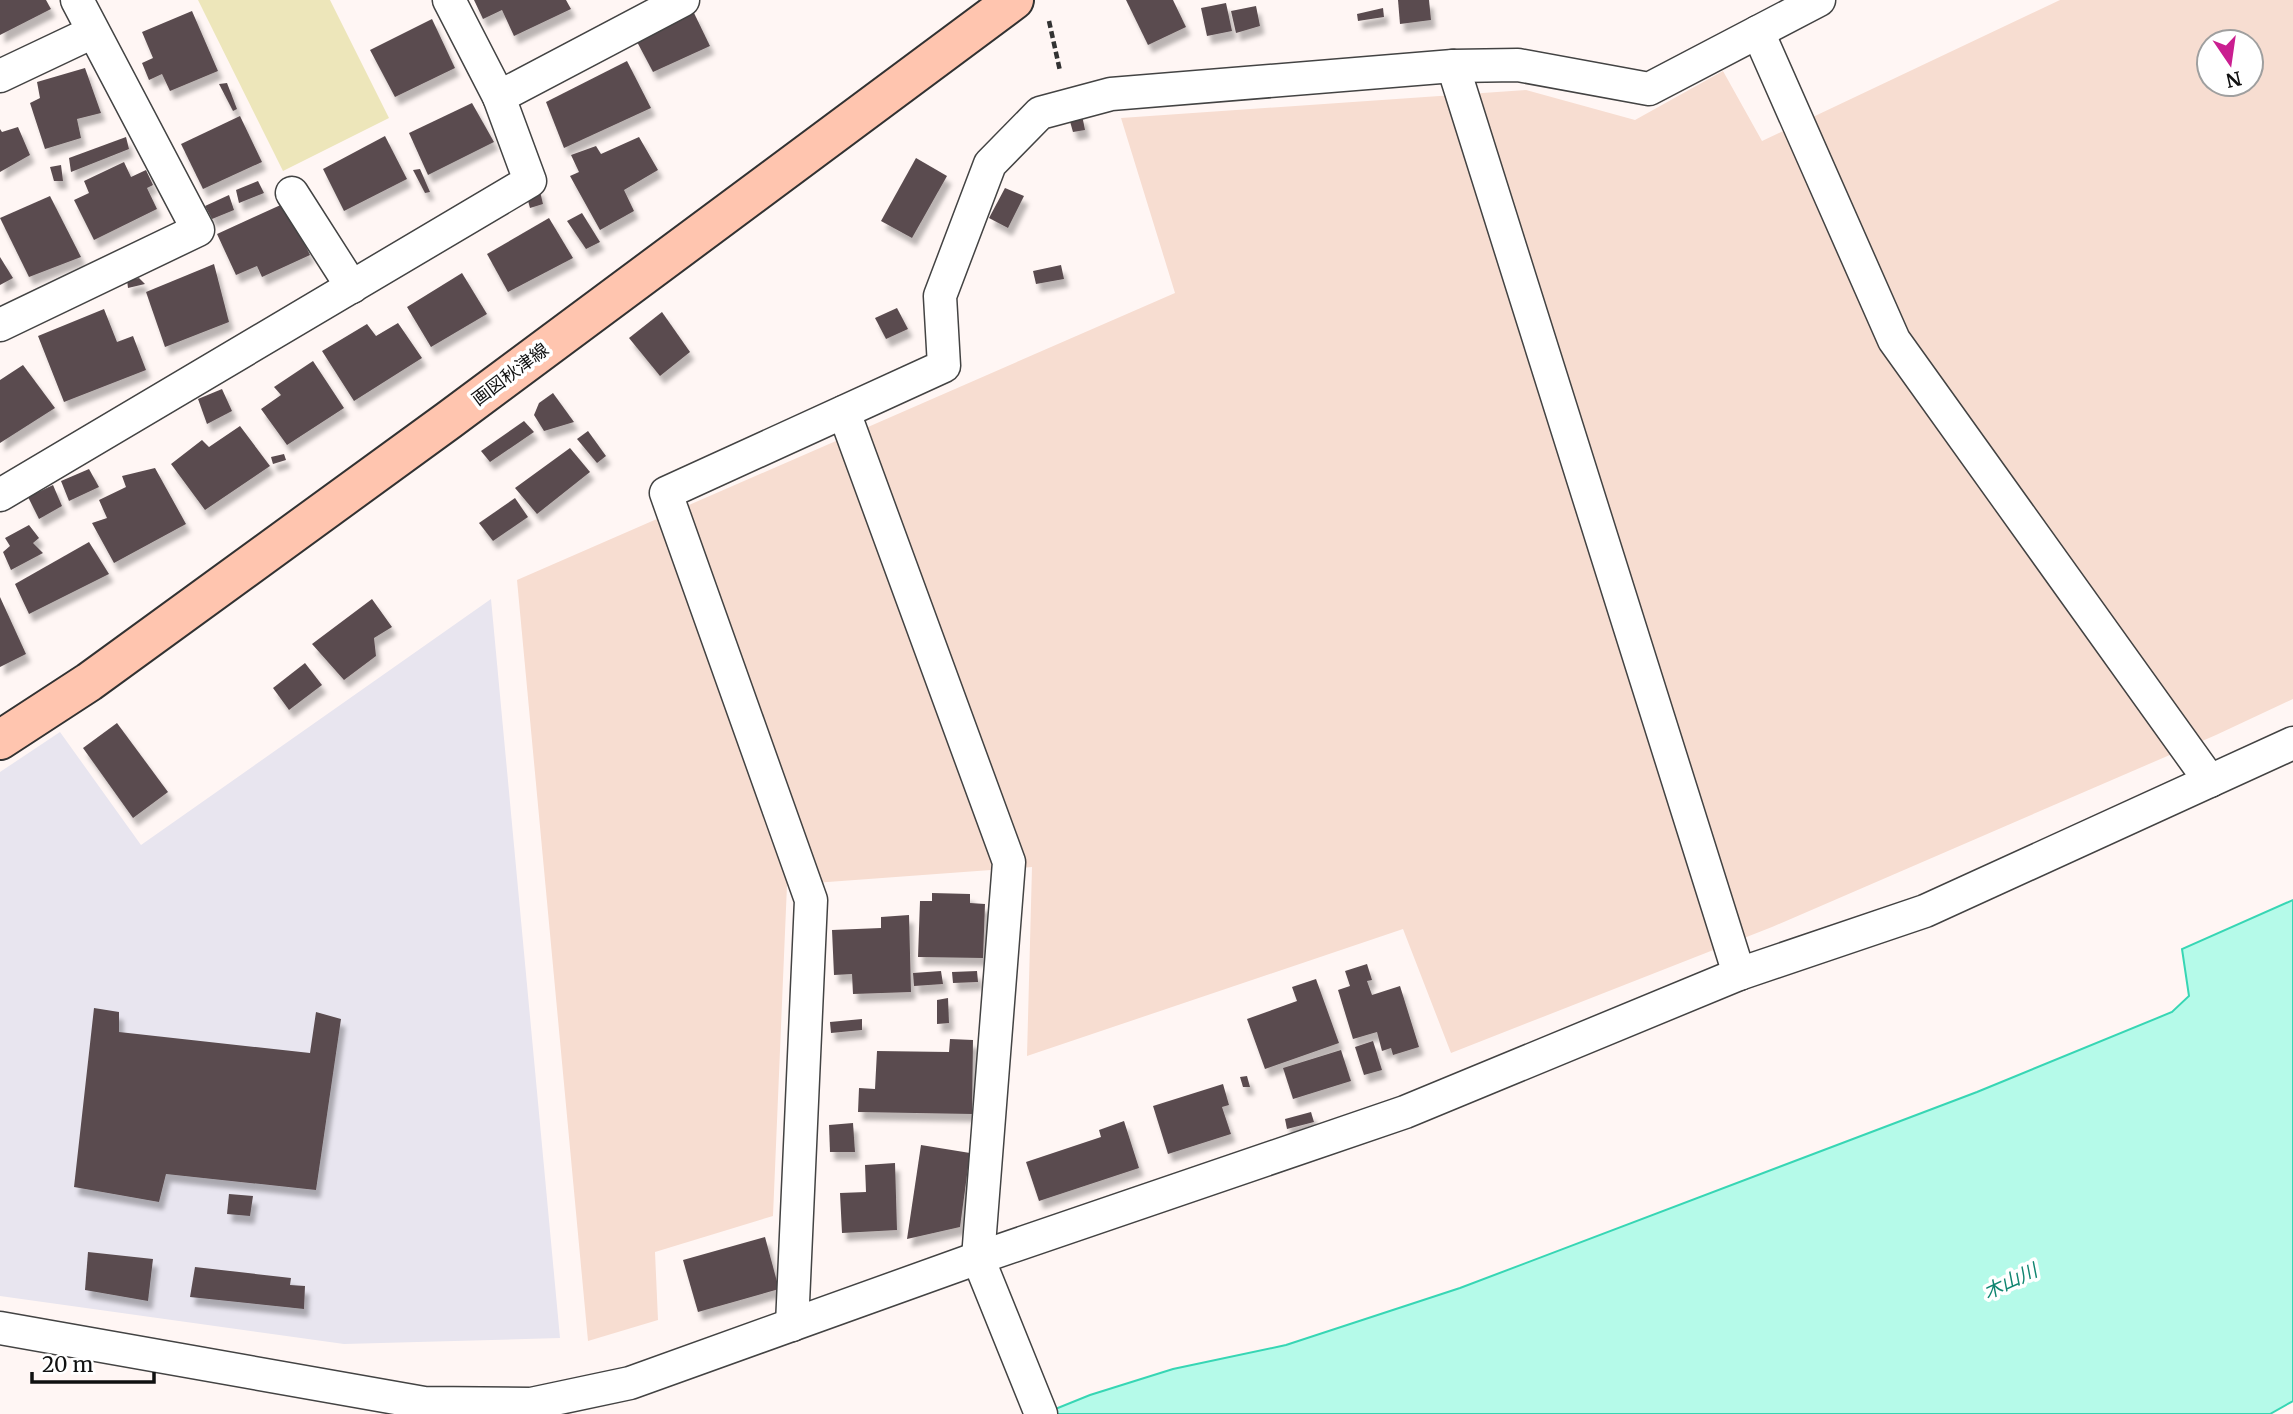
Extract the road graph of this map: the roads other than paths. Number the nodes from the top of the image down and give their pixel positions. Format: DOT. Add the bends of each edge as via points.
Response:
graph roads {
  1 [pos="77,0"];
  2 [pos="449,0"];
  3 [pos="682,0"];
  4 [pos="1819,0"];
  5 [pos="1031,7"];
  6 [pos="977,11"];
  7 [pos="93,32"];
  8 [pos="1758,32"];
  9 [pos="1453,66"];
  10 [pos="0,76"];
  11 [pos="499,97"];
  12 [pos="292,193"];
  13 [pos="352,287"];
  14 [pos="0,325"];
  15 [pos="844,412"];
  16 [pos="0,495"];
  17 [pos="0,740"];
  18 [pos="2293,743"];
  19 [pos="2210,781"];
  20 [pos="1739,974"];
  21 [pos="978,1258"];
  22 [pos="792,1325"];
  23 [pos="0,1328"];
  24 [pos="1041,1414"];
  1 -- 7 [label="street"];
  2 -- 11 [label="street"];
  3 -- 11 [label="street"];
  4 -- 8 [label="street"];
  5 -- 6 [label="main road, 画図秋津線"];
  6 -- 17 [label="main road, 画図秋津線" via="427,436 89,682"];
  7 -- 10 [label="street"];
  7 -- 14 [label="street" via="198,230"];
  8 -- 9 [label="street" via="1649,89 1518,65"];
  8 -- 19 [label="street" via="1894,340"];
  9 -- 15 [label="street" via="1111,94 1040,113 990,164 940,296 944,366"];
  9 -- 20 [label="street"];
  11 -- 13 [label="street" via="530,181"];
  12 -- 13 [label="street"];
  13 -- 16 [label="street"];
  15 -- 21 [label="street" via="1009,862"];
  15 -- 22 [label="street" via="666,493 811,900"];
  18 -- 19 [label="street"];
  19 -- 20 [label="street" via="1925,911"];
  20 -- 21 [label="street" via="1405,1112"];
  21 -- 22 [label="street"];
  21 -- 24 [label="street"];
  22 -- 23 [label="street" via="630,1383 531,1404 424,1403"];
}
